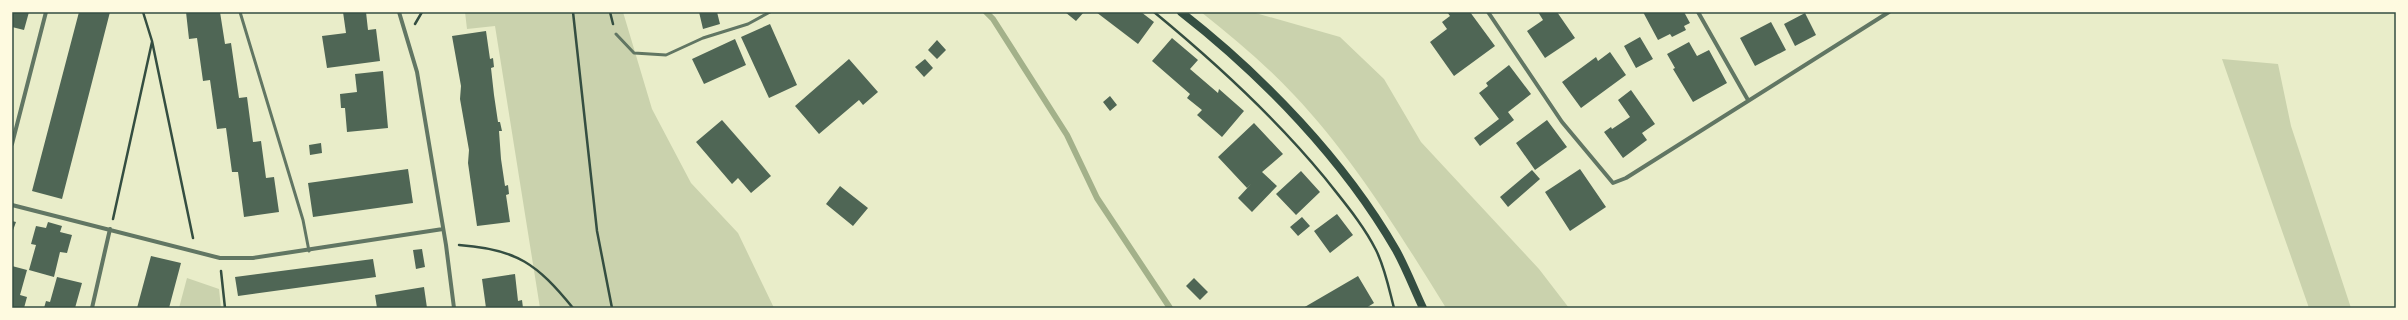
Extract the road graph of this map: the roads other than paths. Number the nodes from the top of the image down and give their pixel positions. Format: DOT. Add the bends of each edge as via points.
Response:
graph roads {
  1 [pos="46,12"];
  2 [pos="240,12"];
  3 [pos="399,12"];
  4 [pos="770,12"];
  5 [pos="1181,12"];
  6 [pos="1488,12"];
  7 [pos="1698,12"];
  8 [pos="1889,12"];
  9 [pos="616,34"];
  10 [pos="1748,100"];
  11 [pos="12,144"];
  12 [pos="12,205"];
  13 [pos="110,229"];
  14 [pos="443,230"];
  15 [pos="309,251"];
  16 [pos="92,308"];
  17 [pos="454,308"];
  18 [pos="1423,308"];
  1 -- 11 [label="street"];
  2 -- 15 [label="lane" via="303,220"];
  3 -- 14 [label="street" via="418,72"];
  4 -- 9 [label="lane" via="748,24 703,38 666,55 634,53"];
  5 -- 18 [label="main road" via="1218,40 1258,79 1296,118 1338,168 1396,251"];
  6 -- 10 [label="street" via="1562,122 1613,182 1626,178"];
  7 -- 10 [label="street"];
  8 -- 10 [label="street"];
  12 -- 13 [label="street"];
  13 -- 15 [label="street" via="220,258 253,258"];
  13 -- 16 [label="street"];
  14 -- 15 [label="street"];
  14 -- 17 [label="street"];
}
